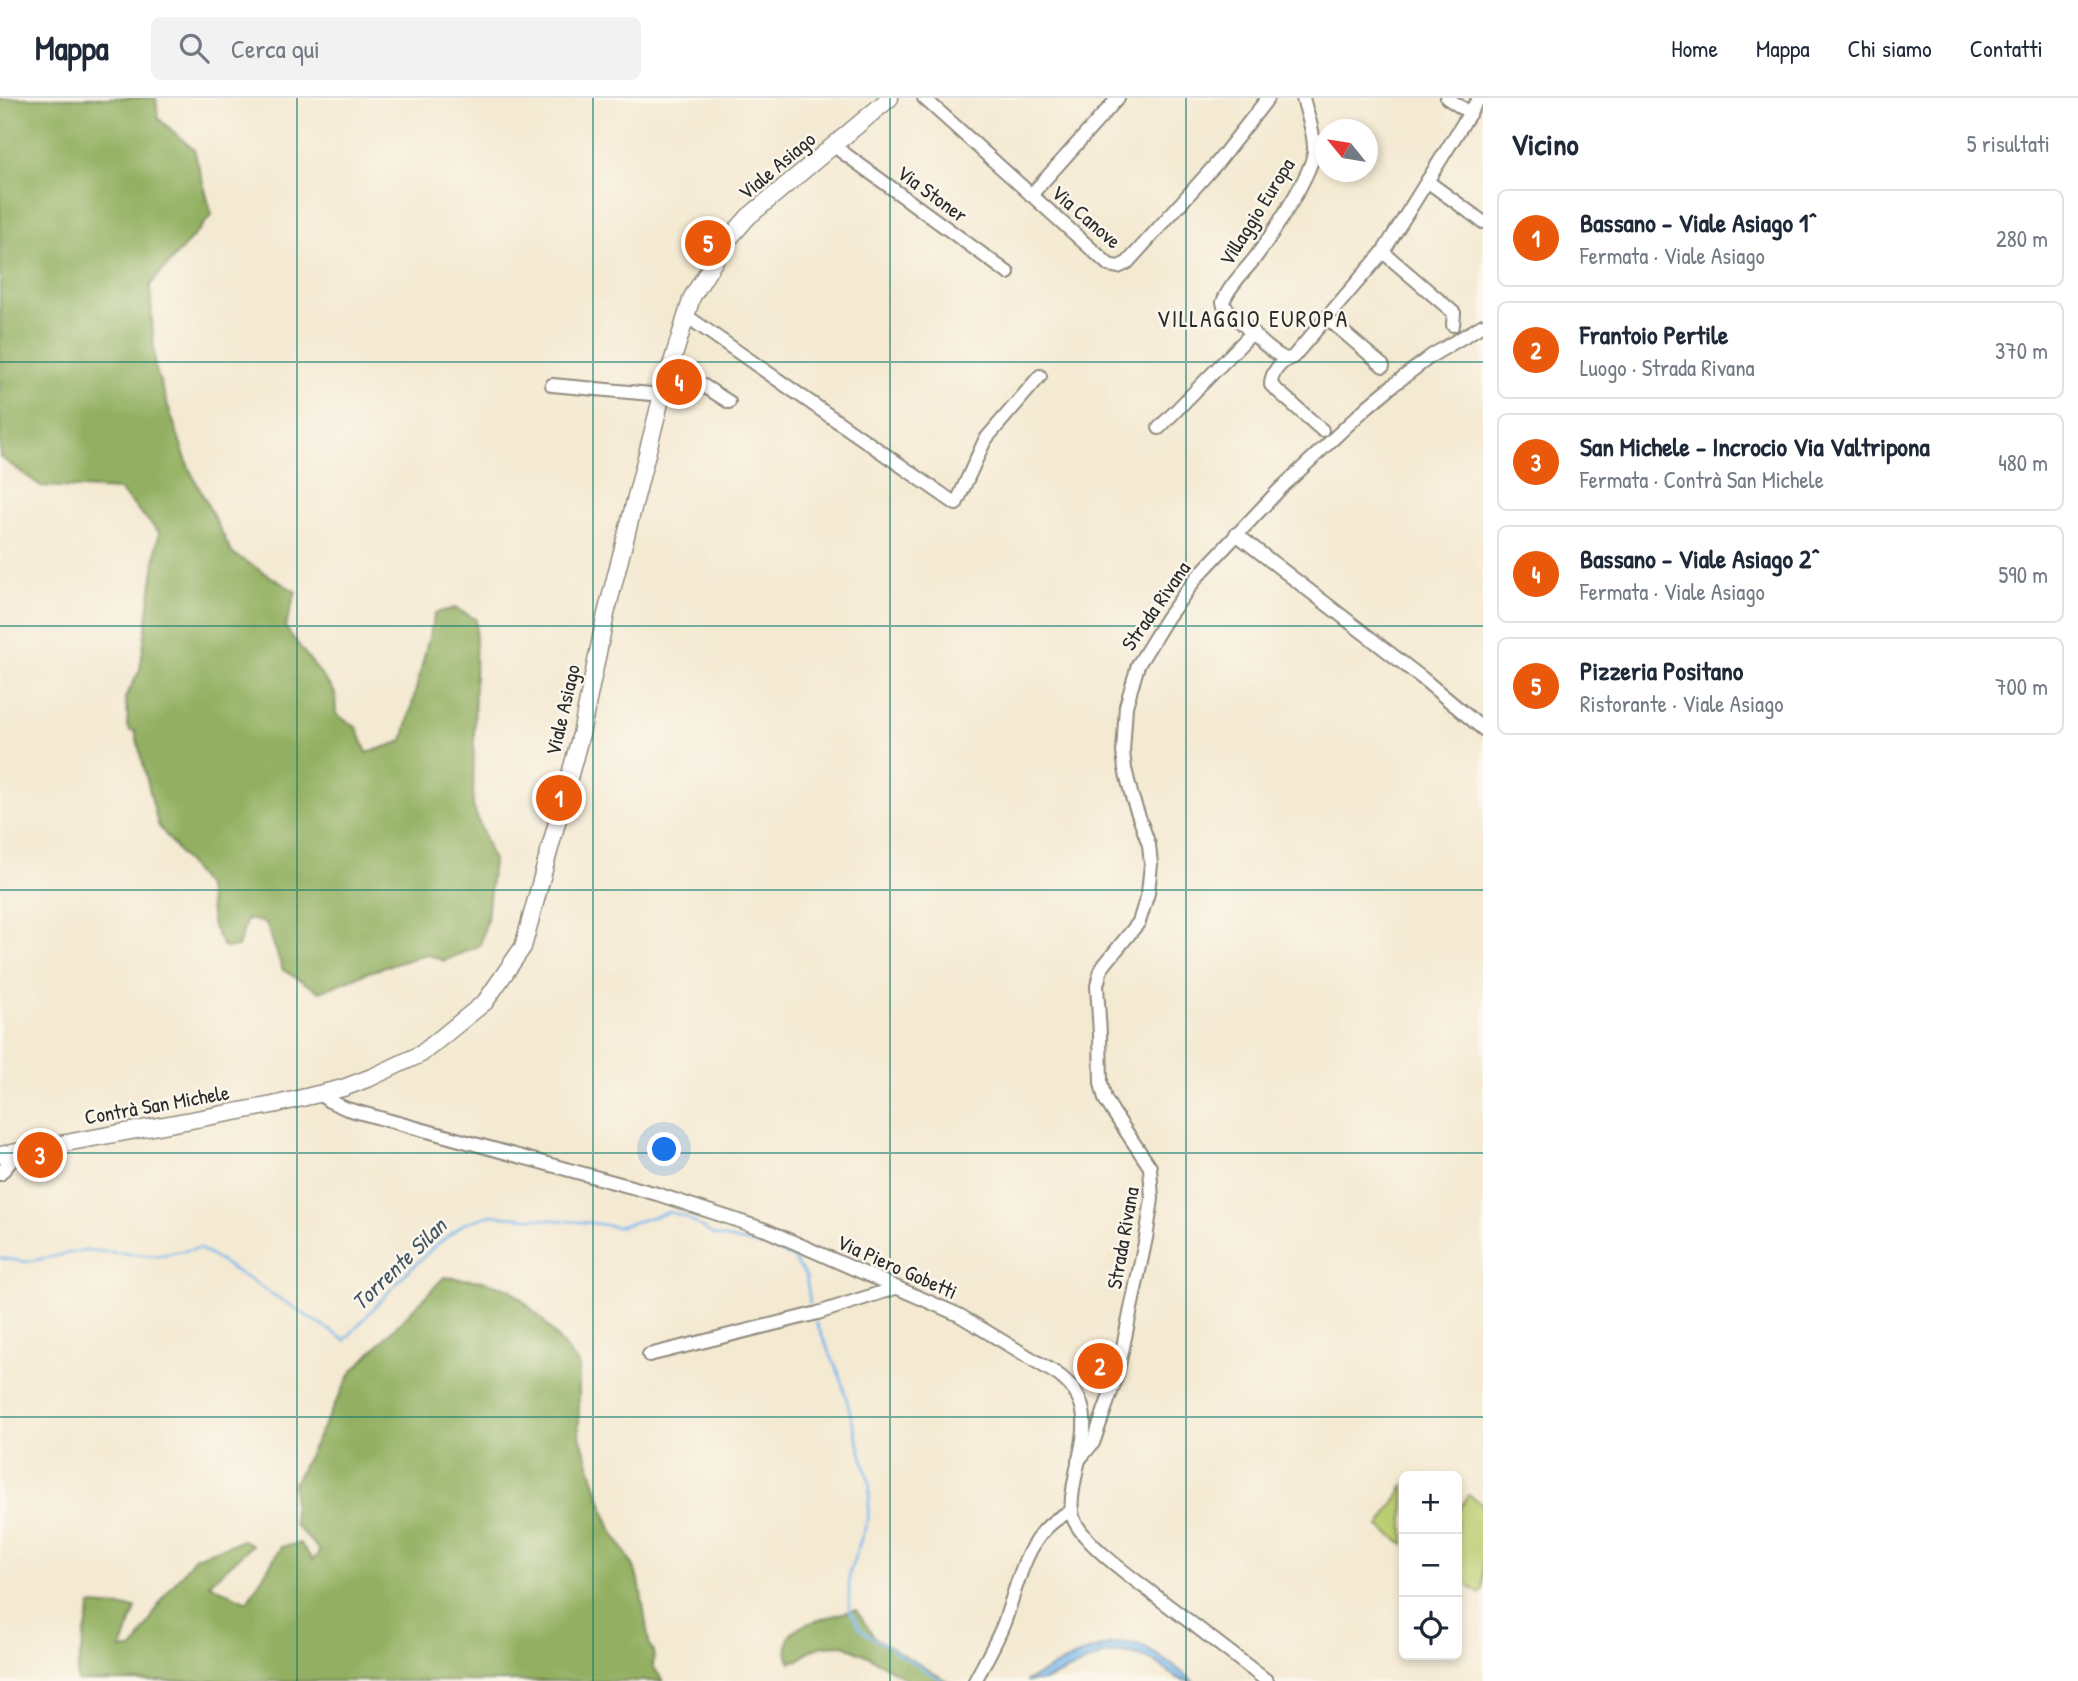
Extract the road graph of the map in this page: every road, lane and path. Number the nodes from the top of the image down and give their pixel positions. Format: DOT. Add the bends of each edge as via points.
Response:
graph roads {
  1 [pos="890,98"];
  2 [pos="925,98"];
  3 [pos="1118,98"];
  4 [pos="1268,98"];
  5 [pos="1303,98"];
  6 [pos="1447,98"];
  7 [pos="1479,98"];
  8 [pos="1469,113"];
  9 [pos="834,146"];
  10 [pos="1427,181"];
  11 [pos="1031,195"];
  12 [pos="1483,222"];
  13 [pos="1384,251"];
  14 [pos="1008,272"];
  15 [pos="685,315"];
  16 [pos="1326,318"];
  17 [pos="1453,325"];
  18 [pos="1483,325"];
  19 [pos="1253,332"];
  20 [pos="1286,359"];
  21 [pos="671,365"];
  22 [pos="1383,366"];
  23 [pos="1040,376"];
  24 [pos="552,385"];
  25 [pos="662,395"];
  26 [pos="729,402"];
  27 [pos="1158,428"];
  28 [pos="1322,430"];
  29 [pos="1236,534"];
  30 [pos="1483,729"];
  31 [pos="321,1095"];
  32 [pos="8,1154"];
  33 [pos="0,1174"];
  34 [pos="895,1288"];
  35 [pos="649,1354"];
  36 [pos="1079,1461"];
  37 [pos="1072,1511"];
  38 [pos="975,1681"];
  39 [pos="1267,1681"];
  1 -- 9 [label="main road, Viale Asiago"];
  2 -- 11 [label="street, Via Canove"];
  3 -- 11 [label="street"];
  4 -- 11 [label="street, Via Canove" via="1122,266 1109,265"];
  5 -- 19 [label="street, Villaggio Europa" via="1314,142 1311,163 1261,249 1223,302"];
  6 -- 8 [label="street"];
  7 -- 8 [label="street"];
  8 -- 10 [label="street"];
  9 -- 14 [label="street, Via Stoner"];
  9 -- 15 [label="main road, Viale Asiago" via="727,241"];
  10 -- 12 [label="street"];
  10 -- 13 [label="street"];
  13 -- 16 [label="street"];
  13 -- 17 [label="street" via="1454,313"];
  15 -- 21 [label="main road, Viale Asiago"];
  15 -- 23 [label="street" via="956,504 985,440"];
  16 -- 20 [label="street" via="1293,357"];
  16 -- 22 [label="street"];
  18 -- 29 [label="street, Strada Rivana" via="1431,356 1367,407"];
  19 -- 20 [label="street, Villaggio Europa"];
  19 -- 27 [label="street"];
  20 -- 28 [label="street" via="1271,376 1271,385"];
  21 -- 25 [label="main road, Viale Asiago"];
  21 -- 26 [label="street"];
  24 -- 25 [label="street"];
  25 -- 31 [label="main road, Viale Asiago" via="606,614 581,734 523,947 485,1002 421,1054"];
  29 -- 30 [label="street"];
  29 -- 36 [label="street, Strada Rivana" via="1197,578 1147,648 1126,706 1125,769 1151,864 1139,922 1101,969 1097,986 1100,1066 1105,1098 1150,1167 1152,1199 1117,1375 1093,1443"];
  31 -- 32 [label="main road, Contrà San Michele"];
  31 -- 34 [label="street, Via Piero Gobetti" via="347,1109 657,1194 766,1230"];
  32 -- 33 [label="street" via="11,1161"];
  34 -- 35 [label="street" via="818,1313"];
  34 -- 36 [label="street, Via Piero Gobetti" via="959,1315 1069,1383 1082,1404 1085,1423"];
  36 -- 37 [label="street, Via Piero Gobetti"];
  37 -- 38 [label="street" via="1057,1518 1032,1545 1004,1623"];
  37 -- 39 [label="street" via="1080,1529 1109,1558"];
}
